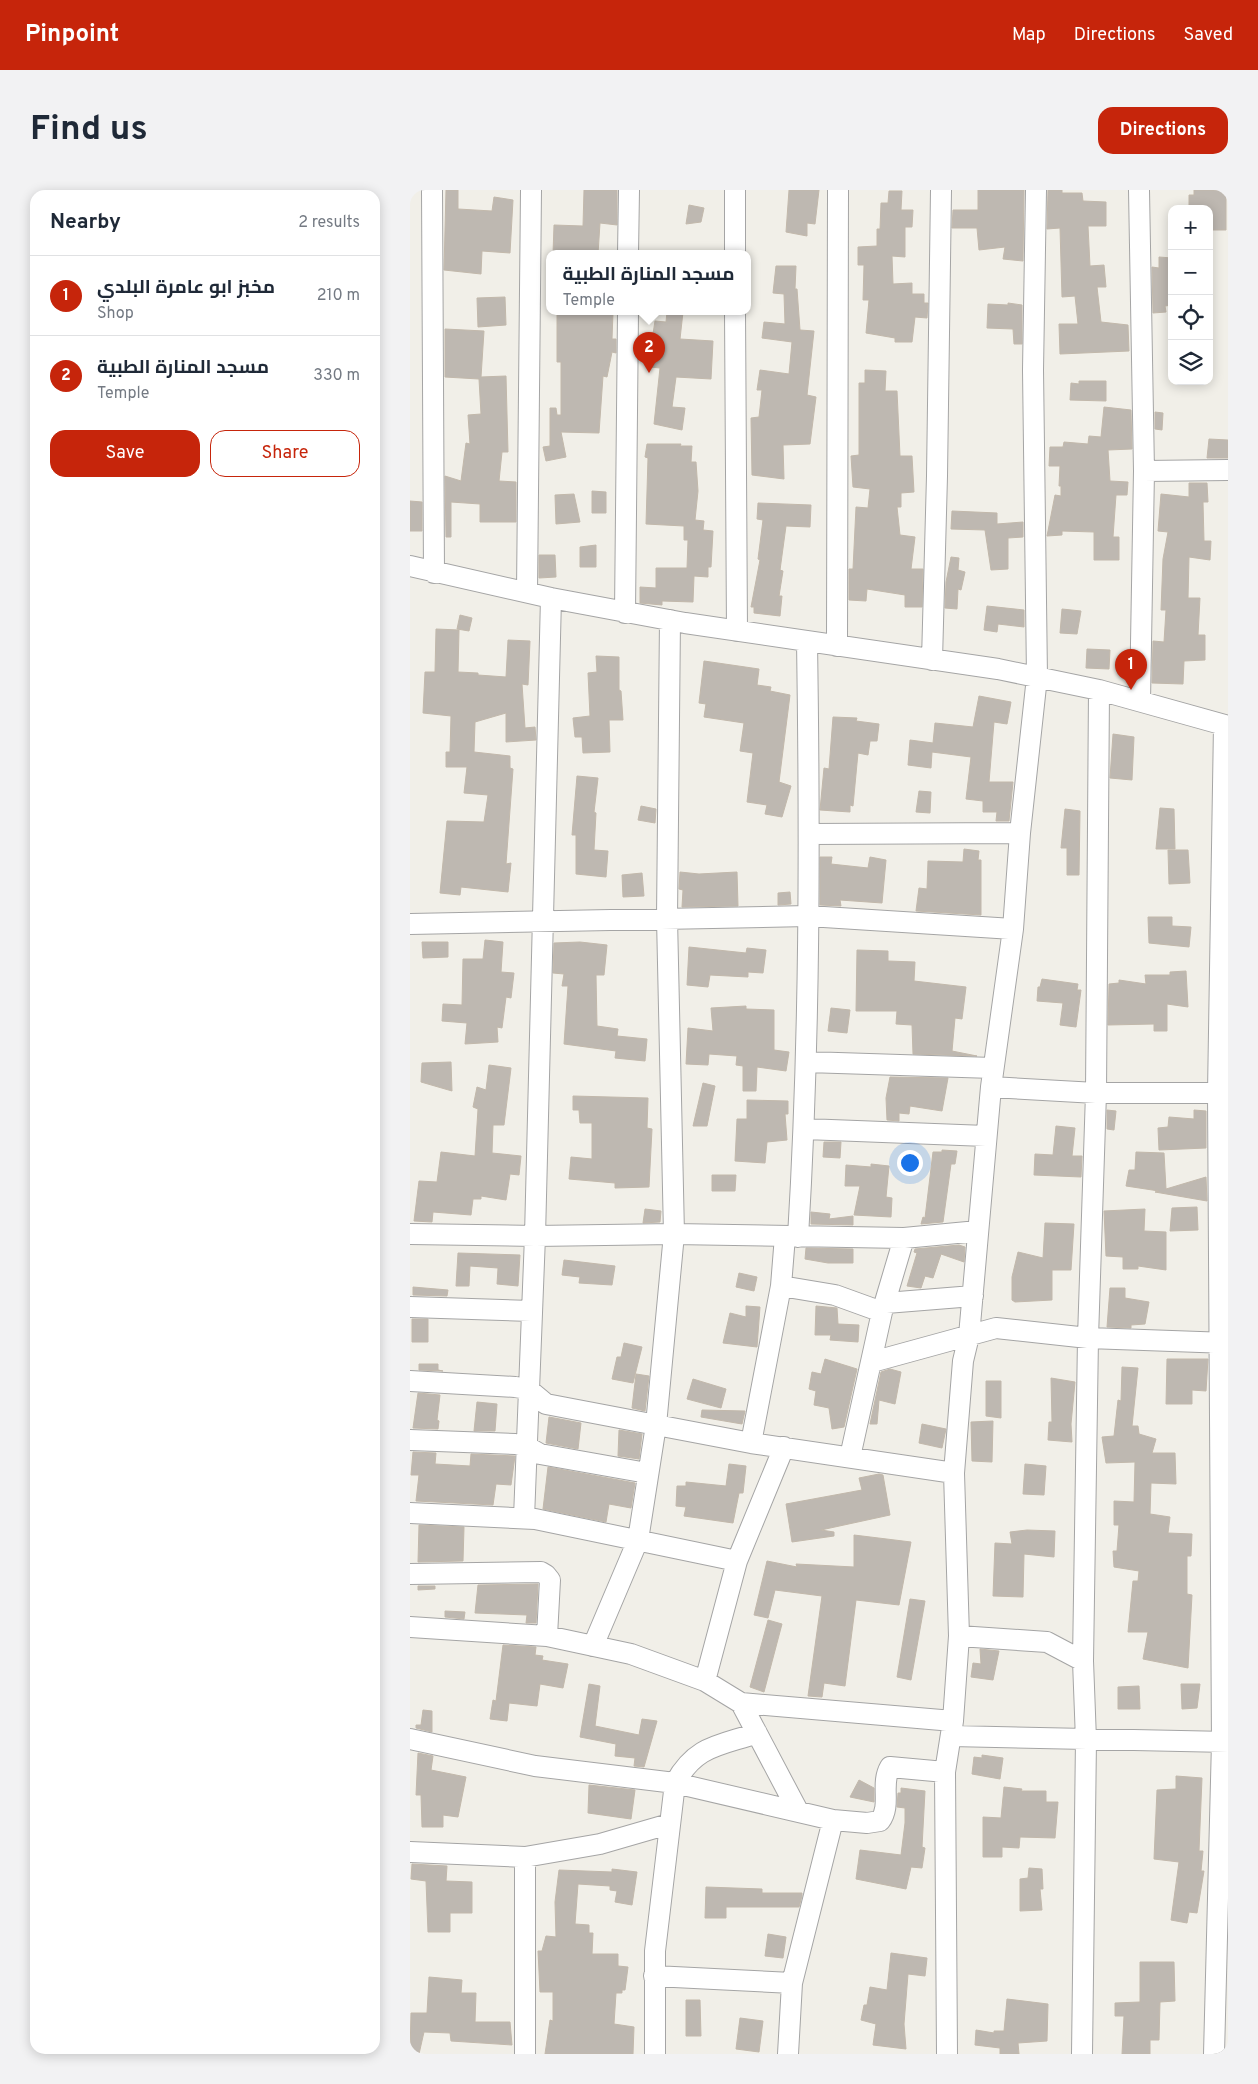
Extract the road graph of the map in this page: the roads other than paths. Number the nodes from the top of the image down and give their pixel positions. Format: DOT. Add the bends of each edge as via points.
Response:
graph roads {
  1 [pos="432,190"];
  2 [pos="531,190"];
  3 [pos="629,190"];
  4 [pos="735,190"];
  5 [pos="838,190"];
  6 [pos="941,190"];
  7 [pos="1036,190"];
  8 [pos="1139,190"];
  9 [pos="628,250"];
  10 [pos="735,250"];
  11 [pos="628,315"];
  12 [pos="736,315"];
  13 [pos="1144,470"];
  14 [pos="1228,470"];
  15 [pos="410,566"];
  16 [pos="434,573"];
  17 [pos="527,592"];
  18 [pos="551,598"];
  19 [pos="625,612"];
  20 [pos="670,620"];
  21 [pos="737,631"];
  22 [pos="808,641"];
  23 [pos="836,646"];
  24 [pos="932,660"];
  25 [pos="1037,676"];
  26 [pos="1100,690"];
  27 [pos="1140,701"];
  28 [pos="1226,725"];
  29 [pos="1020,833"];
  30 [pos="810,834"];
  31 [pos="808,916"];
  32 [pos="667,918"];
  33 [pos="541,922"];
  34 [pos="410,924"];
  35 [pos="1013,929"];
  36 [pos="807,1062"];
  37 [pos="992,1077"];
  38 [pos="1096,1093"];
  39 [pos="1223,1093"];
  40 [pos="805,1129"];
  41 [pos="986,1136"];
  42 [pos="978,1231"];
  43 [pos="410,1234"];
  44 [pos="674,1234"];
  45 [pos="535,1236"];
  46 [pos="792,1236"];
  47 [pos="904,1238"];
  48 [pos="781,1286"];
  49 [pos="973,1296"];
  50 [pos="410,1307"];
  51 [pos="884,1307"];
  52 [pos="532,1310"];
  53 [pos="969,1336"];
  54 [pos="1088,1338"];
  55 [pos="1223,1343"];
  56 [pos="872,1362"];
  57 [pos="410,1381"];
  58 [pos="528,1389"];
  59 [pos="656,1425"];
  60 [pos="410,1440"];
  61 [pos="751,1443"];
  62 [pos="526,1446"];
  63 [pos="784,1447"];
  64 [pos="850,1457"];
  65 [pos="647,1473"];
  66 [pos="954,1473"];
  67 [pos="410,1513"];
  68 [pos="524,1518"];
  69 [pos="638,1540"];
  70 [pos="737,1561"];
  71 [pos="410,1574"];
  72 [pos="410,1627"];
  73 [pos="547,1636"];
  74 [pos="959,1636"];
  75 [pos="593,1646"];
  76 [pos="1083,1662"];
  77 [pos="705,1681"];
  78 [pos="741,1702"];
  79 [pos="952,1728"];
  80 [pos="757,1733"];
  81 [pos="410,1739"];
  82 [pos="1086,1740"];
  83 [pos="1225,1742"];
  84 [pos="945,1772"];
  85 [pos="675,1783"];
  86 [pos="798,1811"];
  87 [pos="833,1820"];
  88 [pos="669,1824"];
  89 [pos="410,1852"];
  90 [pos="525,1857"];
  91 [pos="654,1976"];
  92 [pos="792,1984"];
  93 [pos="525,2054"];
  94 [pos="655,2054"];
  95 [pos="788,2054"];
  96 [pos="947,2054"];
  97 [pos="1082,2054"];
  98 [pos="1214,2054"];
  1 -- 16 [label="street"];
  2 -- 17 [label="street"];
  3 -- 9 [label="street"];
  4 -- 10 [label="street"];
  5 -- 23 [label="street"];
  6 -- 24 [label="street"];
  7 -- 25 [label="street" via="1033,370"];
  8 -- 13 [label="street"];
  11 -- 19 [label="street"];
  12 -- 21 [label="street"];
  13 -- 14 [label="street"];
  13 -- 27 [label="street"];
  15 -- 16 [label="street"];
  16 -- 17 [label="street"];
  17 -- 18 [label="street"];
  18 -- 19 [label="street"];
  18 -- 33 [label="street"];
  19 -- 20 [label="street"];
  20 -- 21 [label="street"];
  20 -- 32 [label="street"];
  21 -- 22 [label="street"];
  22 -- 23 [label="street"];
  22 -- 30 [label="street"];
  23 -- 24 [label="street"];
  24 -- 25 [label="street"];
  25 -- 26 [label="street"];
  25 -- 29 [label="street"];
  26 -- 27 [label="street"];
  26 -- 38 [label="street"];
  27 -- 28 [label="street"];
  28 -- 39 [label="street"];
  29 -- 30 [label="street"];
  29 -- 35 [label="street"];
  30 -- 31 [label="street"];
  31 -- 32 [label="street"];
  31 -- 35 [label="street"];
  31 -- 36 [label="street"];
  32 -- 33 [label="street"];
  32 -- 44 [label="street"];
  33 -- 34 [label="street"];
  33 -- 45 [label="street"];
  35 -- 37 [label="street"];
  36 -- 37 [label="street"];
  36 -- 40 [label="street"];
  37 -- 38 [label="street"];
  37 -- 41 [label="street"];
  38 -- 39 [label="street"];
  38 -- 54 [label="street"];
  39 -- 55 [label="street"];
  40 -- 41 [label="street"];
  40 -- 46 [label="street"];
  41 -- 42 [label="street"];
  42 -- 47 [label="street"];
  42 -- 49 [label="street"];
  43 -- 45 [label="street"];
  44 -- 45 [label="street"];
  44 -- 46 [label="street"];
  44 -- 59 [label="street"];
  45 -- 52 [label="street"];
  46 -- 47 [label="street"];
  46 -- 48 [label="street"];
  47 -- 51 [label="street"];
  48 -- 51 [label="street"];
  48 -- 61 [label="street"];
  49 -- 51 [label="street"];
  49 -- 53 [label="street"];
  50 -- 52 [label="street"];
  51 -- 56 [label="street"];
  52 -- 58 [label="street"];
  53 -- 54 [label="street" via="996,1328"];
  53 -- 56 [label="street"];
  53 -- 66 [label="street" via="963,1361"];
  54 -- 55 [label="street"];
  54 -- 76 [label="street"];
  55 -- 83 [label="street"];
  56 -- 64 [label="street"];
  57 -- 58 [label="street"];
  58 -- 59 [label="street" via="546,1404"];
  58 -- 62 [label="street"];
  59 -- 61 [label="street"];
  59 -- 65 [label="street"];
  60 -- 62 [label="street"];
  61 -- 63 [label="street"];
  62 -- 65 [label="street" via="540,1454"];
  62 -- 68 [label="street"];
  63 -- 64 [label="street"];
  63 -- 70 [label="street"];
  64 -- 66 [label="street"];
  65 -- 69 [label="street"];
  66 -- 74 [label="street"];
  67 -- 68 [label="street"];
  68 -- 69 [label="street"];
  69 -- 70 [label="street"];
  69 -- 75 [label="street"];
  70 -- 77 [label="street"];
  71 -- 73 [label="street" via="541,1572 550,1580"];
  72 -- 73 [label="street"];
  73 -- 75 [label="street"];
  74 -- 76 [label="street" via="1047,1642"];
  74 -- 79 [label="street"];
  75 -- 77 [label="street" via="631,1654"];
  76 -- 82 [label="street"];
  77 -- 78 [label="street"];
  78 -- 79 [label="street"];
  78 -- 80 [label="street"];
  79 -- 82 [label="street"];
  79 -- 84 [label="street"];
  80 -- 85 [label="street" via="699,1753 684,1767"];
  80 -- 86 [label="street"];
  81 -- 85 [label="street" via="535,1766"];
  82 -- 83 [label="street"];
  82 -- 97 [label="street"];
  83 -- 98 [label="street"];
  84 -- 87 [label="street" via="890,1767 886,1774 886,1813 880,1821 866,1824"];
  84 -- 96 [label="street"];
  85 -- 86 [label="street"];
  85 -- 88 [label="street"];
  86 -- 87 [label="street"];
  87 -- 92 [label="street"];
  88 -- 90 [label="street" via="600,1844"];
  88 -- 91 [label="street"];
  89 -- 90 [label="street"];
  90 -- 93 [label="street"];
  91 -- 92 [label="street"];
  91 -- 94 [label="street"];
  92 -- 95 [label="street"];
}
